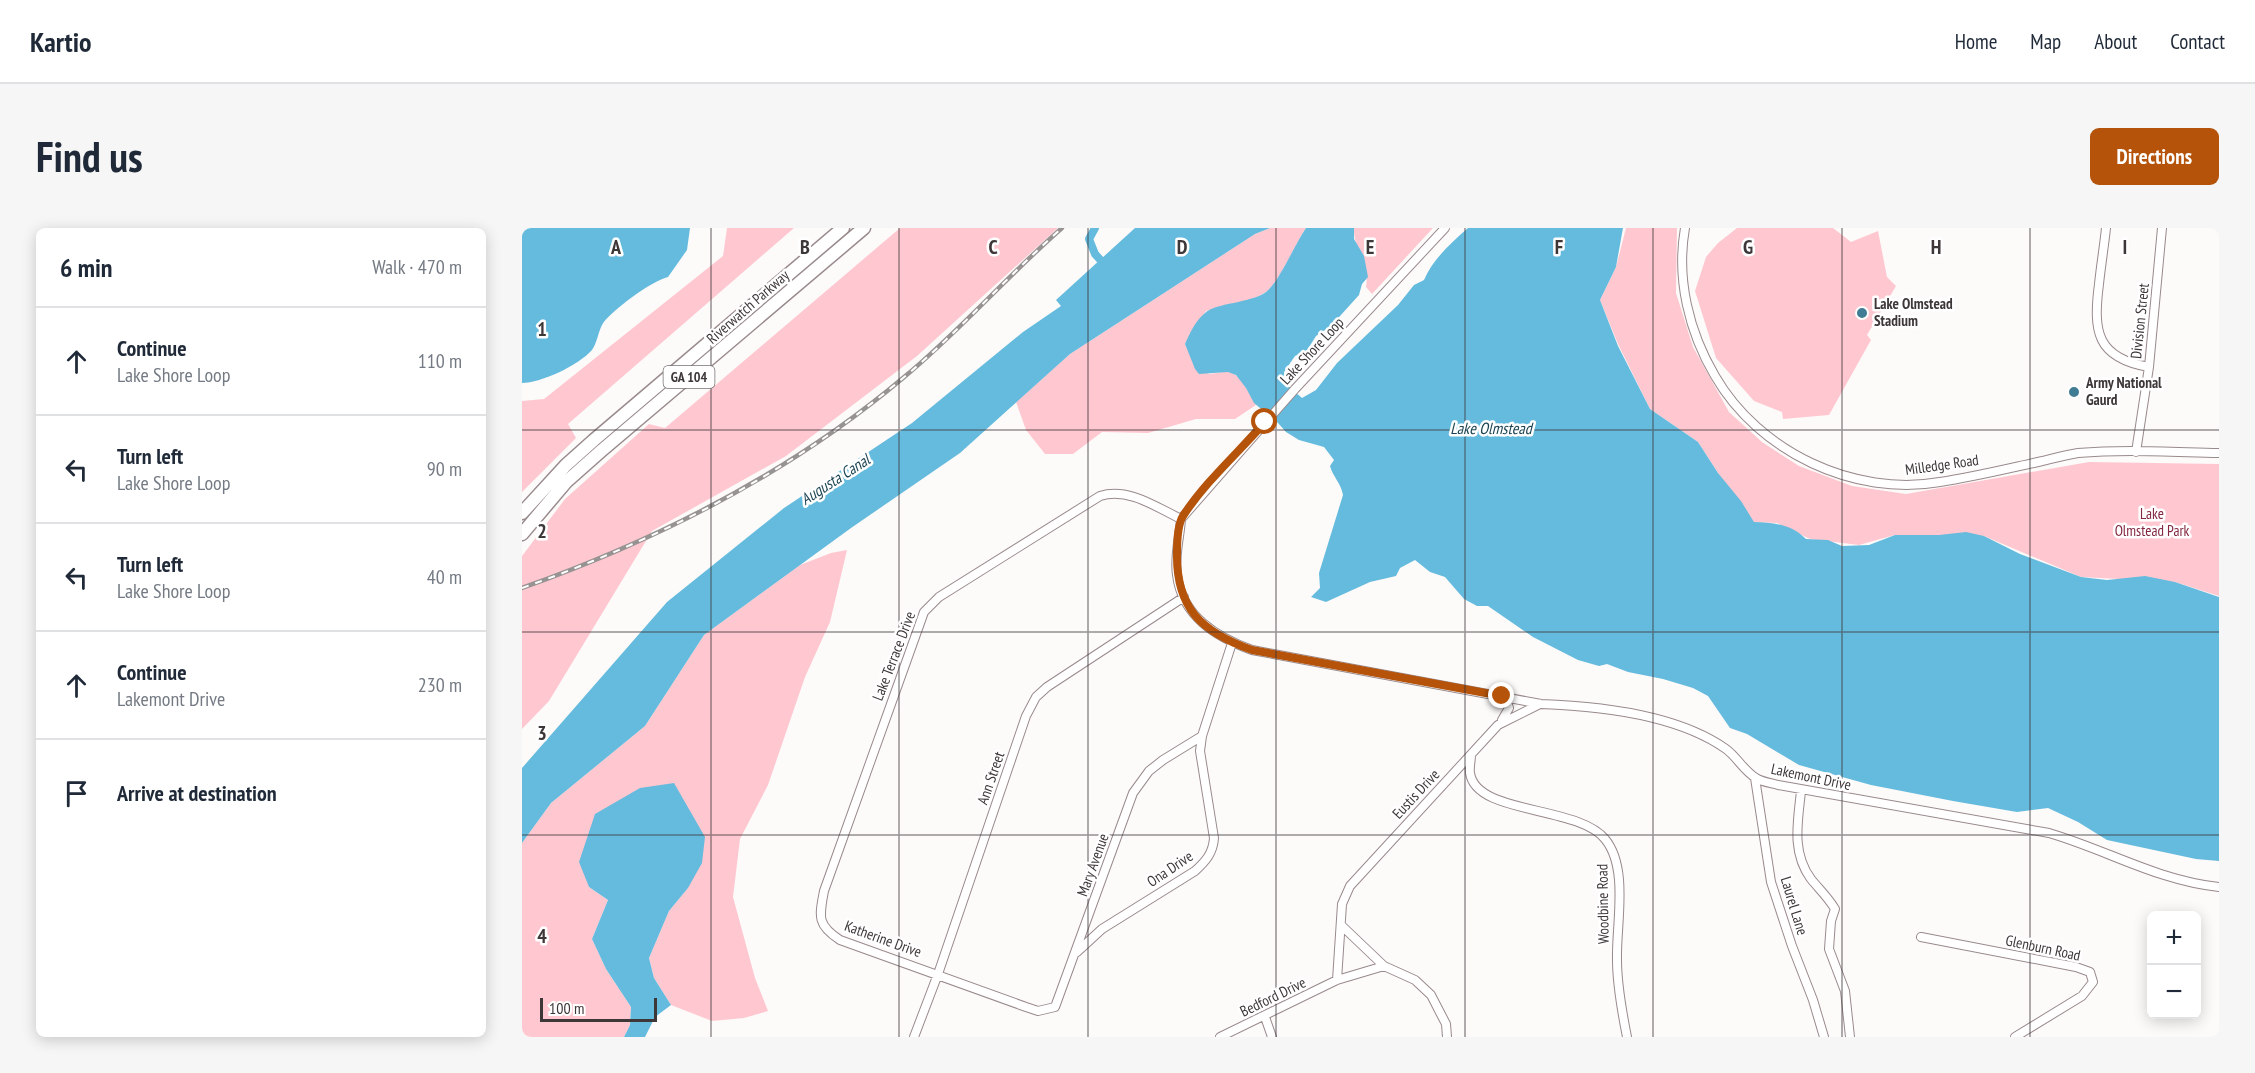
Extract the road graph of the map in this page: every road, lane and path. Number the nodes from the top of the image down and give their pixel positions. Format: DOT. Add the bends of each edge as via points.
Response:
graph roads {
  1 [pos="843,228"];
  2 [pos="864,228"];
  3 [pos="1445,228"];
  4 [pos="1685,228"];
  5 [pos="2106,228"];
  6 [pos="2162,228"];
  7 [pos="2149,367"];
  8 [pos="2136,452"];
  9 [pos="2219,453"];
  10 [pos="522,513"];
  11 [pos="1181,519"];
  12 [pos="522,534"];
  13 [pos="1184,597"];
  14 [pos="1232,643"];
  15 [pos="1502,696"];
  16 [pos="1541,704"];
  17 [pos="1498,725"];
  18 [pos="1202,736"];
  19 [pos="1471,755"];
  20 [pos="1755,778"];
  21 [pos="1802,791"];
  22 [pos="2219,887"];
  23 [pos="822,924"];
  24 [pos="1342,926"];
  25 [pos="1921,937"];
  26 [pos="1075,954"];
  27 [pos="1384,966"];
  28 [pos="938,974"];
  29 [pos="1337,980"];
  30 [pos="1265,1017"];
  31 [pos="914,1037"];
  32 [pos="1220,1037"];
  33 [pos="1272,1037"];
  34 [pos="1448,1037"];
  35 [pos="1627,1037"];
  36 [pos="1824,1037"];
  37 [pos="1850,1037"];
  38 [pos="2015,1037"];
  1 -- 10 [label="main road, Riverwatch Parkway / GA 104" via="594,440"];
  2 -- 12 [label="main road, Riverwatch Parkway / GA 104" via="566,482"];
  3 -- 11 [label="street, Lake Shore Loop"];
  4 -- 8 [label="street, Milledge Road" via="1682,254 1687,305 1704,357 1720,385 1758,428 1812,464 1843,476 1905,485 1938,483 2077,453"];
  5 -- 7 [label="street" via="2095,315 2100,337 2108,350"];
  6 -- 7 [label="street, Division Street"];
  7 -- 8 [label="street, Division Street"];
  8 -- 9 [label="street, Milledge Road"];
  11 -- 13 [label="street" via="1177,575"];
  11 -- 23 [label="street, Lake Terrace Drive" via="1123,493 1100,496 945,593 924,612 824,891"];
  13 -- 14 [label="street" via="1194,615"];
  13 -- 28 [label="street, Ann Street" via="1036,697 1026,716"];
  14 -- 15 [label="street, Lakemont Drive" via="1252,650"];
  14 -- 18 [label="street"];
  15 -- 16 [label="street, Lakemont Drive"];
  15 -- 17 [label="street" via="1509,708"];
  16 -- 17 [label="street, Eustis Drive"];
  16 -- 20 [label="street, Lakemont Drive" via="1632,713 1690,730 1727,750"];
  17 -- 19 [label="street, Eustis Drive"];
  18 -- 26 [label="street, Mary Avenue" via="1156,765 1133,793"];
  18 -- 26 [label="street, Ona Drive" via="1200,751 1213,849 1195,871 1102,929"];
  19 -- 24 [label="street, Eustis Drive" via="1350,886 1342,904"];
  19 -- 35 [label="street, Woodbine Road" via="1470,775 1480,791 1491,799 1563,816 1591,827 1615,855 1617,961"];
  20 -- 21 [label="street, Lakemont Drive"];
  20 -- 36 [label="street, Laurel Lane" via="1771,882"];
  21 -- 22 [label="street, Lakemont Drive" via="2049,833 2149,872"];
  21 -- 37 [label="street, Laurel Lane" via="1797,830 1799,856 1835,909 1829,949 1845,991"];
  23 -- 28 [label="street, Katherine Drive" via="840,940"];
  24 -- 27 [label="street"];
  24 -- 29 [label="street, Eustis Drive"];
  25 -- 38 [label="street, Glenburn Road" via="2090,972 2093,982 2082,996"];
  26 -- 28 [label="street, Mary Avenue" via="1055,1007 1038,1011"];
  27 -- 29 [label="street"];
  27 -- 34 [label="street" via="1415,980 1431,995 1446,1024"];
  28 -- 31 [label="street, Ann Street"];
  29 -- 30 [label="street, Bedford Drive"];
  30 -- 32 [label="street, Bedford Drive"];
  30 -- 33 [label="street"];
}
